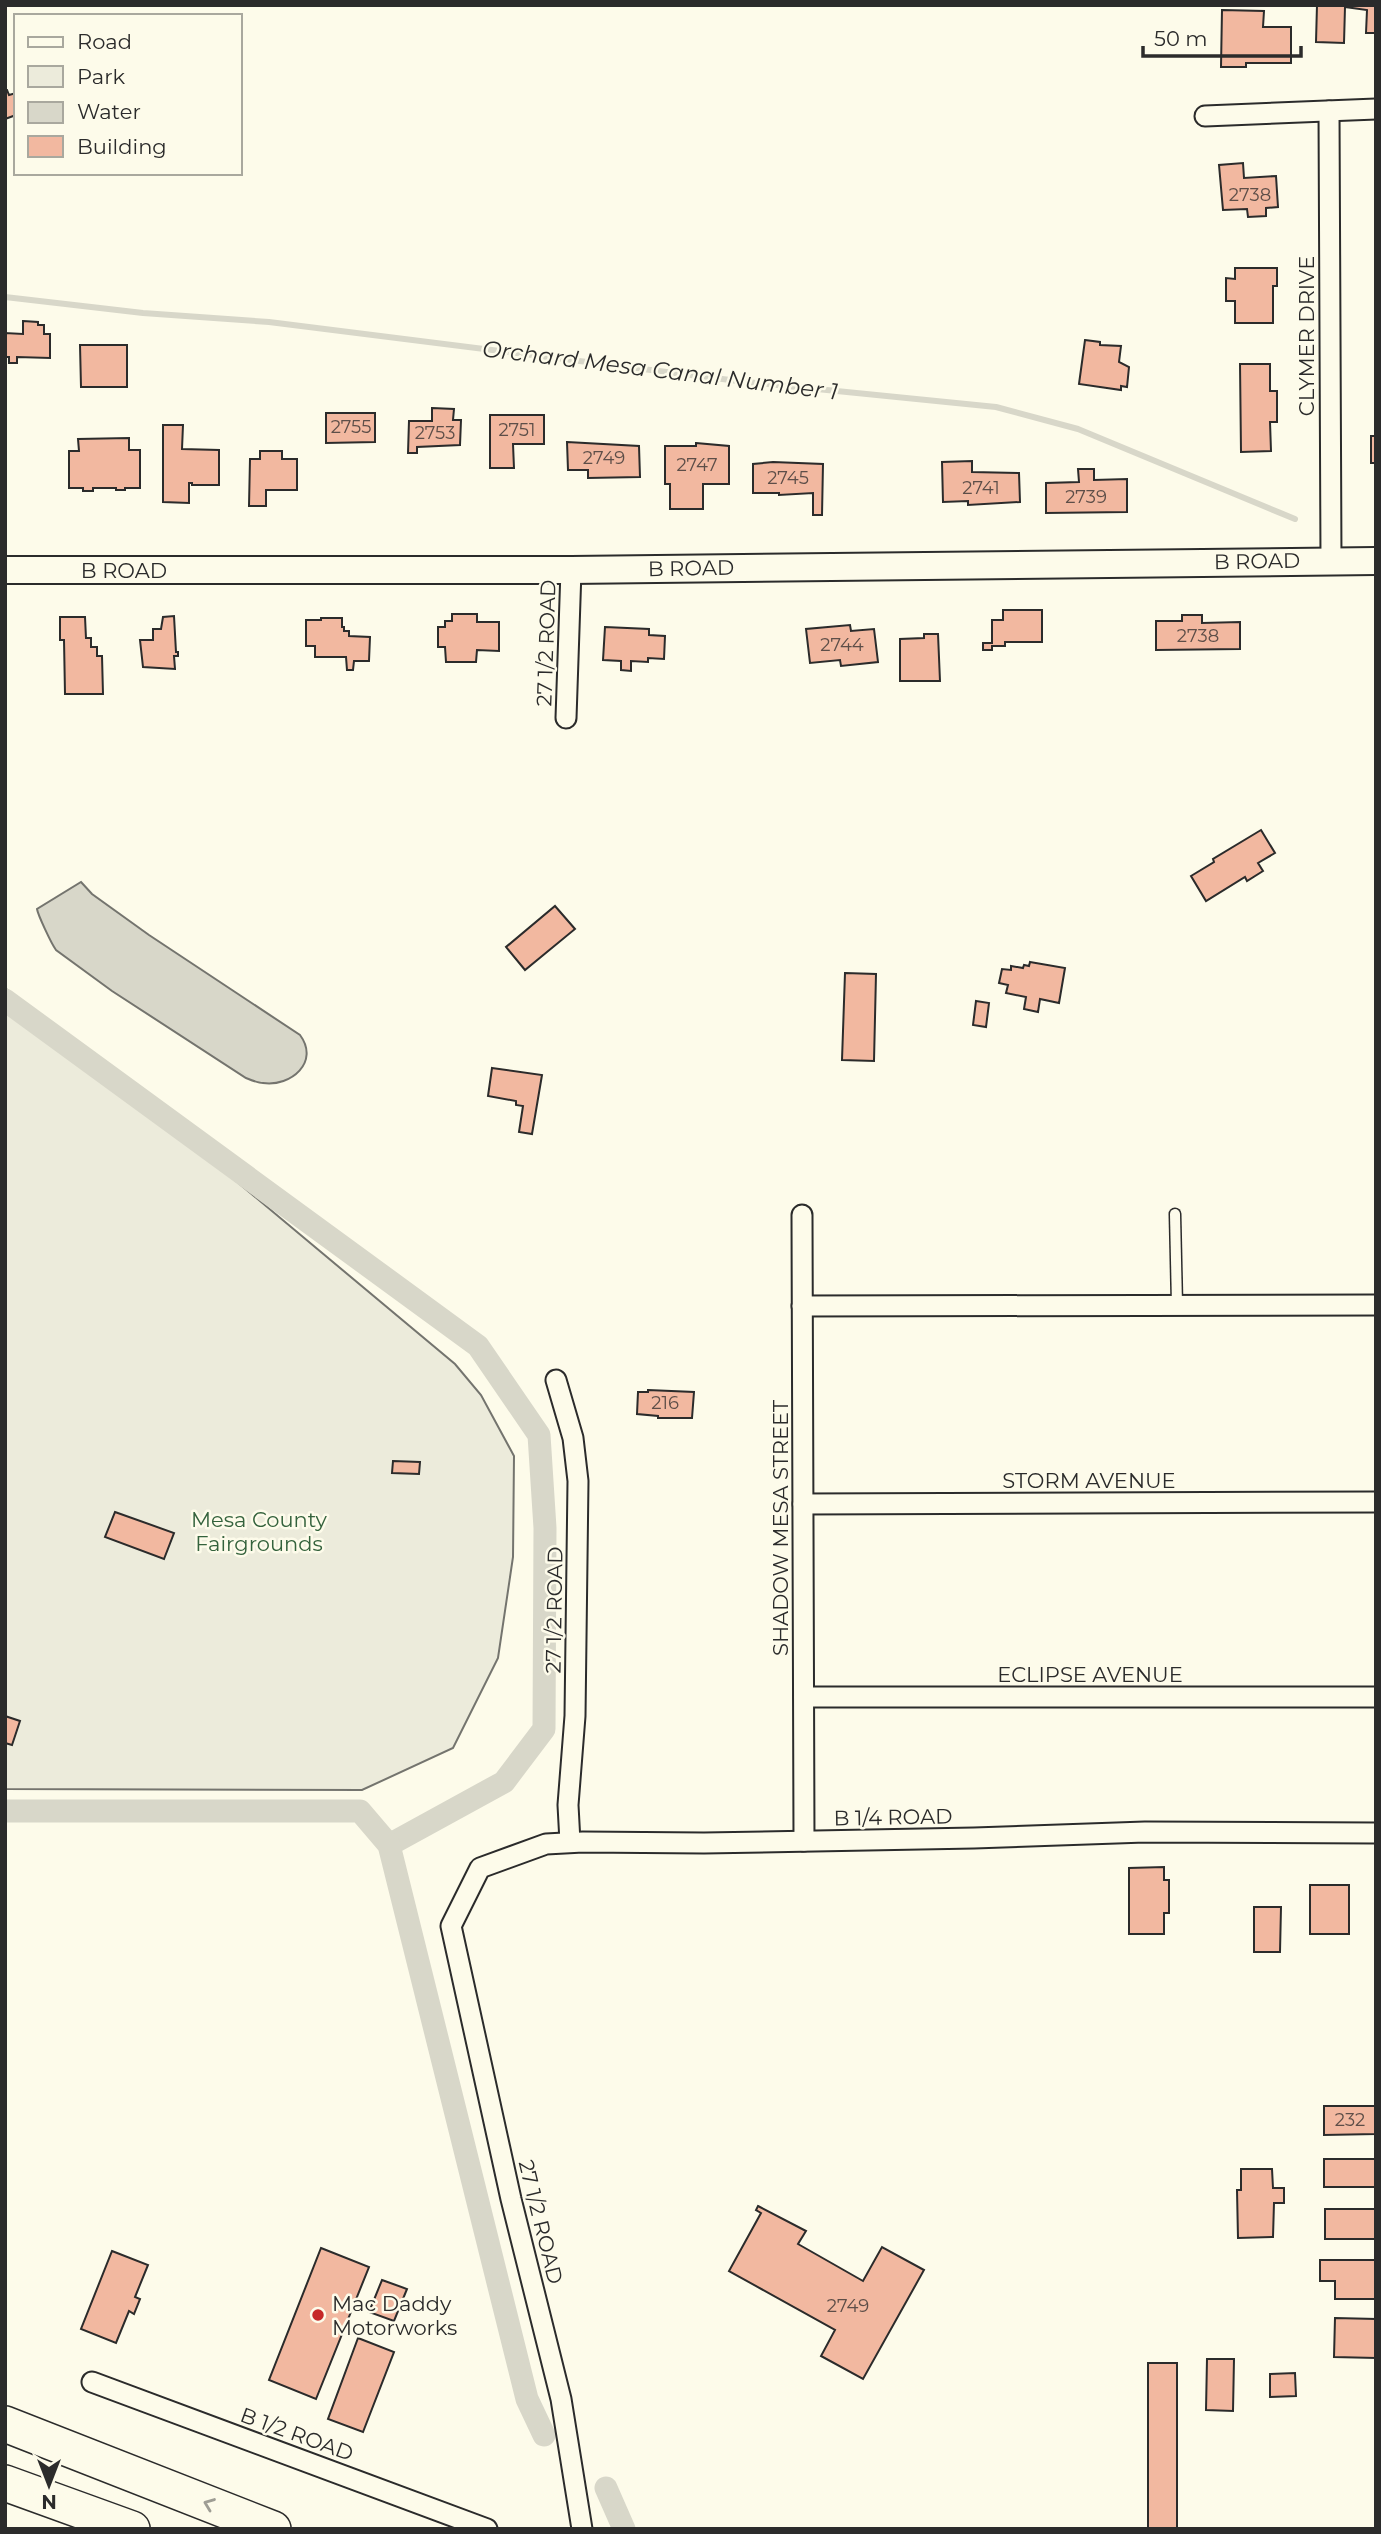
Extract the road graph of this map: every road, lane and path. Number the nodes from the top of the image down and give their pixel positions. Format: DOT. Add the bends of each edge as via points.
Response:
graph roads {
  1 [pos="1376,109"];
  2 [pos="1329,111"];
  3 [pos="1206,116"];
  4 [pos="1331,560"];
  5 [pos="1376,561"];
  6 [pos="5,570"];
  7 [pos="571,570"];
  8 [pos="566,718"];
  9 [pos="1175,1214"];
  10 [pos="802,1215"];
  11 [pos="1376,1305"];
  12 [pos="802,1306"];
  13 [pos="1177,1306"];
  14 [pos="556,1380"];
  15 [pos="1376,1502"];
  16 [pos="803,1504"];
  17 [pos="804,1697"];
  18 [pos="1376,1697"];
  19 [pos="1376,1833"];
  20 [pos="804,1841"];
  21 [pos="570,1842"];
  22 [pos="451,1926"];
  23 [pos="92,2382"];
  24 [pos="5,2424"];
  25 [pos="5,2483"];
  26 [pos="132,2529"];
  27 [pos="273,2529"];
  28 [pos="487,2529"];
  29 [pos="582,2529"];
  1 -- 2 [label="street"];
  2 -- 3 [label="street"];
  2 -- 4 [label="street, CLYMER DRIVE"];
  4 -- 5 [label="street, B ROAD"];
  4 -- 7 [label="street, B ROAD"];
  6 -- 7 [label="street, B ROAD"];
  7 -- 8 [label="street, 27 1/2 ROAD"];
  9 -- 13 [label="lane"];
  10 -- 12 [label="street, SHADOW MESA STREET"];
  11 -- 13 [label="street"];
  12 -- 13 [label="street"];
  12 -- 16 [label="street, SHADOW MESA STREET"];
  14 -- 21 [label="street, 27 1/2 ROAD" via="573,1438 579,1481"];
  15 -- 16 [label="street, STORM AVENUE"];
  16 -- 17 [label="street, SHADOW MESA STREET"];
  17 -- 18 [label="street, ECLIPSE AVENUE"];
  17 -- 20 [label="street, SHADOW MESA STREET"];
  19 -- 20 [label="street, B 1/4 ROAD" via="1145,1832"];
  20 -- 21 [label="street, B 1/4 ROAD"];
  21 -- 22 [label="street, B 1/4 ROAD" via="546,1844 480,1868"];
  22 -- 29 [label="street, 27 1/2 ROAD" via="510,2199 561,2399"];
  23 -- 28 [label="street, B 1/2 ROAD"];
  27 -- 24 [label="highway, one-way"];
  25 -- 26 [label="highway"];
}
